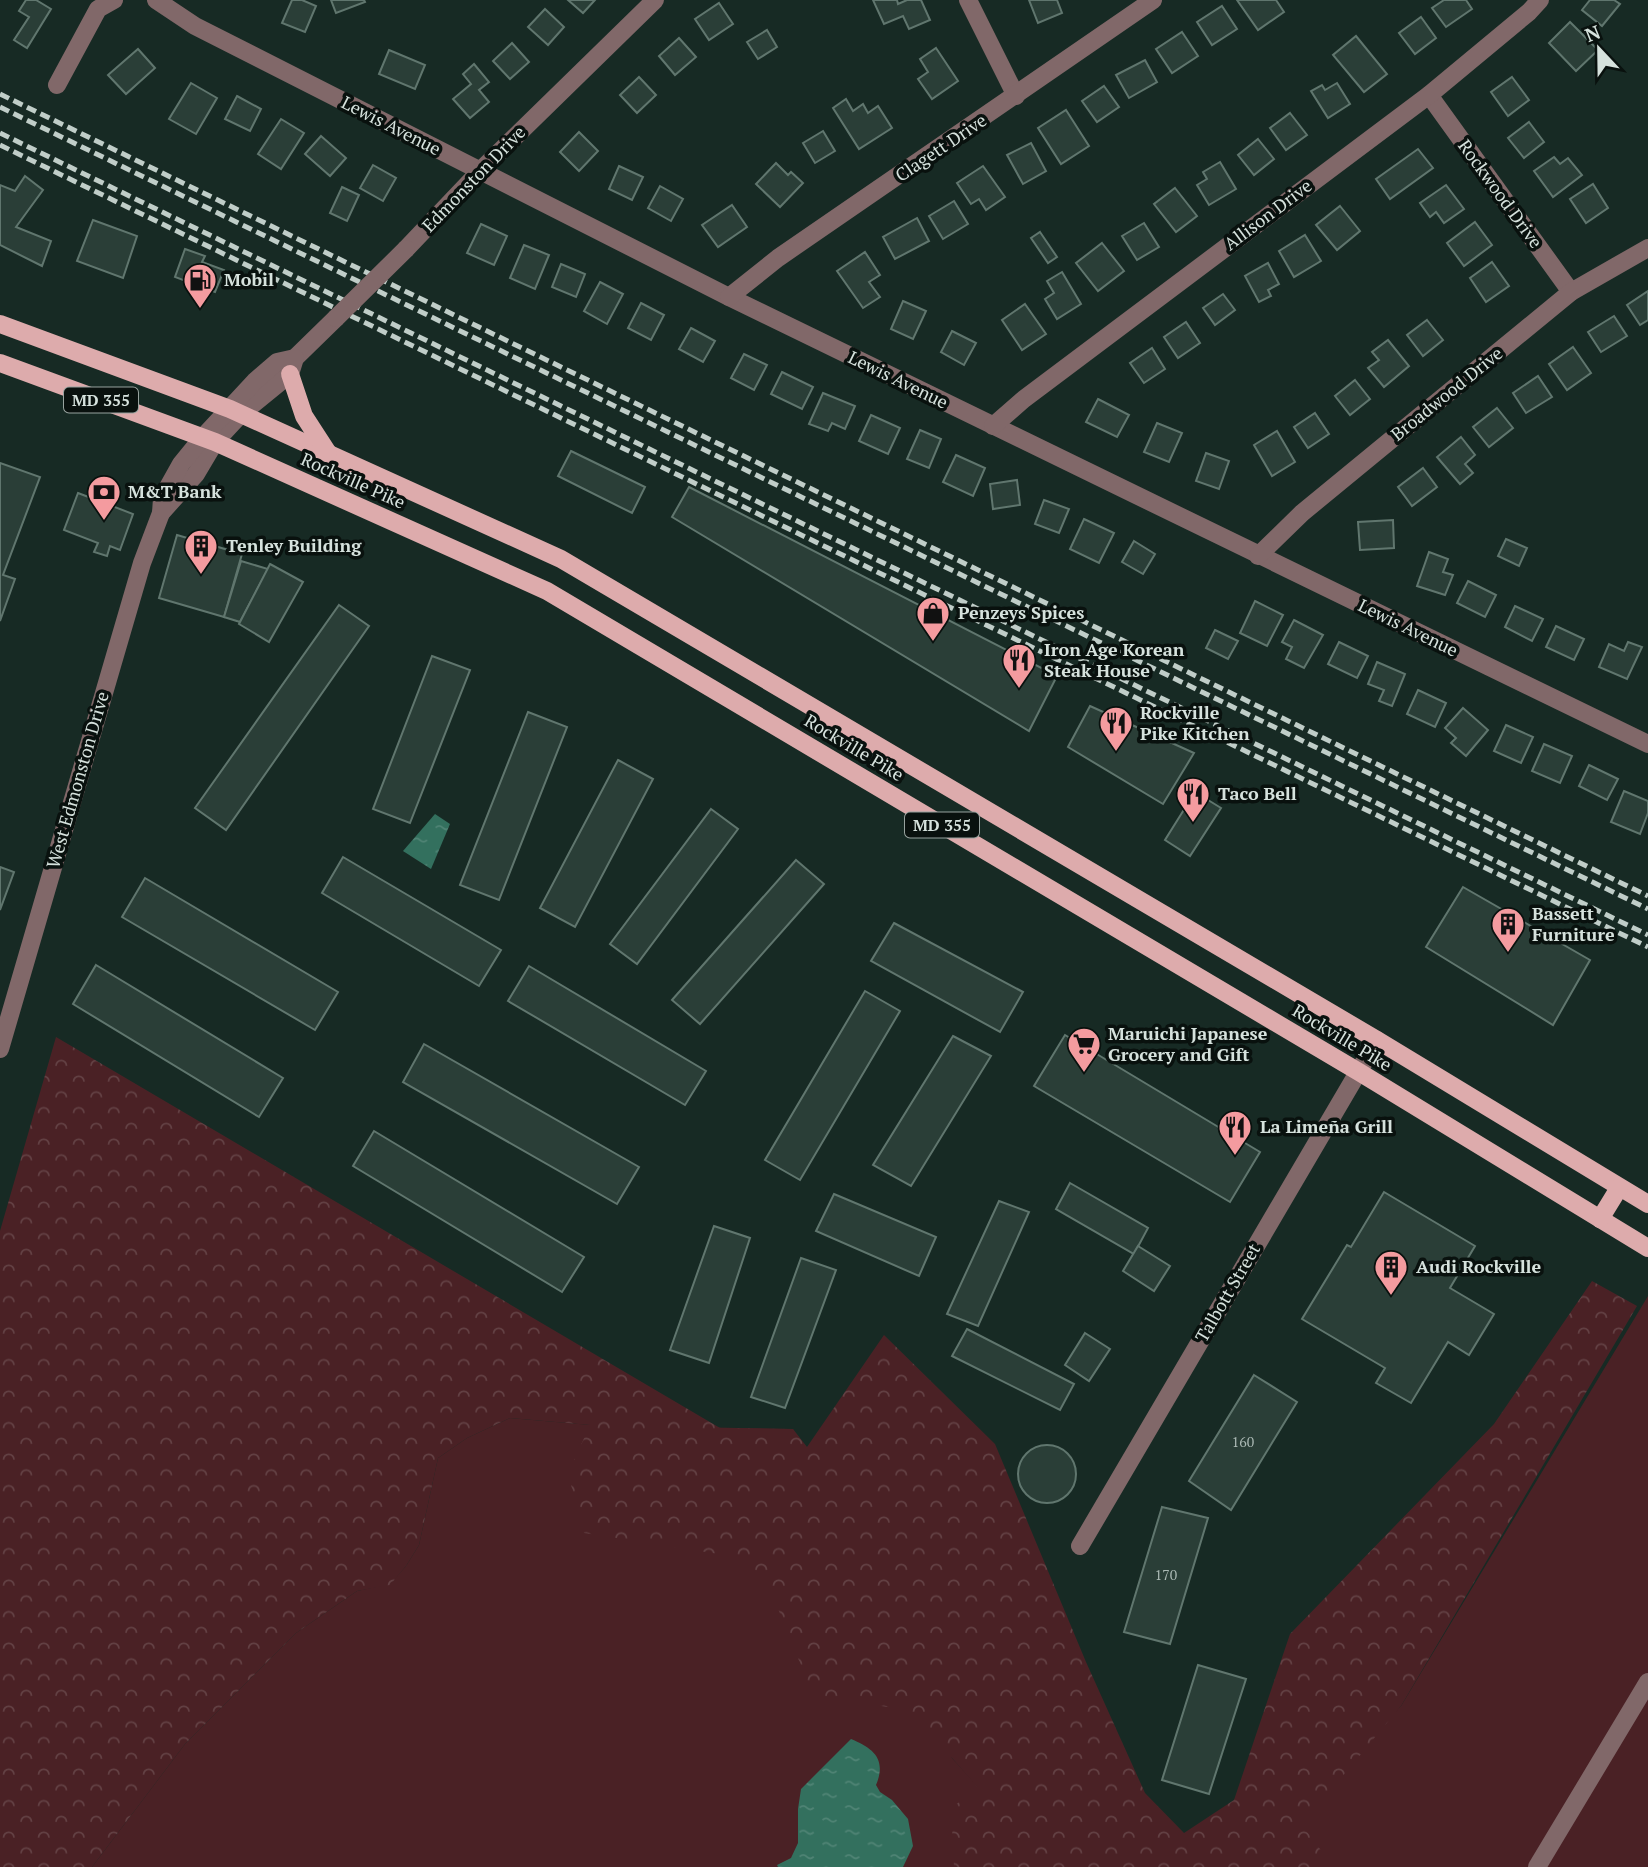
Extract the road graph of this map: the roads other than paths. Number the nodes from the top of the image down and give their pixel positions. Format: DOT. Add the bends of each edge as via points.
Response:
graph roads {
  1 [pos="114,0"];
  2 [pos="156,0"];
  3 [pos="656,0"];
  4 [pos="968,0"];
  5 [pos="1153,0"];
  6 [pos="1540,0"];
  7 [pos="57,85"];
  8 [pos="1429,95"];
  9 [pos="1016,96"];
  10 [pos="482,169"];
  11 [pos="1648,248"];
  12 [pos="1571,292"];
  13 [pos="729,297"];
  14 [pos="0,324"];
  15 [pos="0,363"];
  16 [pos="292,366"];
  17 [pos="236,412"];
  18 [pos="993,426"];
  19 [pos="209,440"];
  20 [pos="328,453"];
  21 [pos="1258,556"];
  22 [pos="1648,744"];
  23 [pos="1377,1040"];
  24 [pos="0,1049"];
  25 [pos="1359,1072"];
  26 [pos="1619,1188"];
  27 [pos="1648,1204"];
  28 [pos="1600,1219"];
  29 [pos="1648,1248"];
  30 [pos="1080,1546"];
  31 [pos="1648,1682"];
  32 [pos="1537,1867"];
  1 -- 7 [label="street" via="98,9"];
  2 -- 10 [label="street, Lewis Avenue" via="195,26 454,159"];
  3 -- 10 [label="street, Edmonston Drive"];
  4 -- 9 [label="street"];
  5 -- 9 [label="street, Clagett Drive"];
  6 -- 8 [label="street, Allison Drive"];
  8 -- 12 [label="street, Rockwood Drive"];
  8 -- 18 [label="street, Allison Drive"];
  9 -- 13 [label="street, Clagett Drive" via="778,258"];
  10 -- 13 [label="street, Lewis Avenue"];
  10 -- 16 [label="street, Edmonston Drive, bridge"];
  11 -- 12 [label="street, Broadwood Drive"];
  12 -- 21 [label="street, Broadwood Drive" via="1302,513"];
  13 -- 18 [label="street, Lewis Avenue"];
  14 -- 17 [label="main road, Rockville Pike / MD 355"];
  15 -- 19 [label="main road, Rockville Pike / MD 355"];
  16 -- 17 [label="street, Edmonston Drive"];
  16 -- 20 [label="main road" via="304,416"];
  17 -- 19 [label="street, Edmonston Drive"];
  17 -- 20 [label="main road, Rockville Pike / MD 355"];
  18 -- 21 [label="street, Lewis Avenue"];
  19 -- 24 [label="street, West Edmonston Drive" via="196,474 161,513 145,551"];
  19 -- 25 [label="main road, Rockville Pike / MD 355" via="547,591"];
  20 -- 23 [label="main road, Rockville Pike / MD 355" via="561,559"];
  21 -- 22 [label="street, Lewis Avenue"];
  23 -- 25 [label="street, Talbott Street"];
  23 -- 26 [label="main road, Rockville Pike / MD 355"];
  25 -- 28 [label="main road, Rockville Pike / MD 355"];
  25 -- 30 [label="street, Talbott Street"];
  26 -- 27 [label="main road, Rockville Pike / MD 355"];
  26 -- 28 [label="main road"];
  28 -- 29 [label="main road, Rockville Pike / MD 355"];
  31 -- 32 [label="street"];
}
